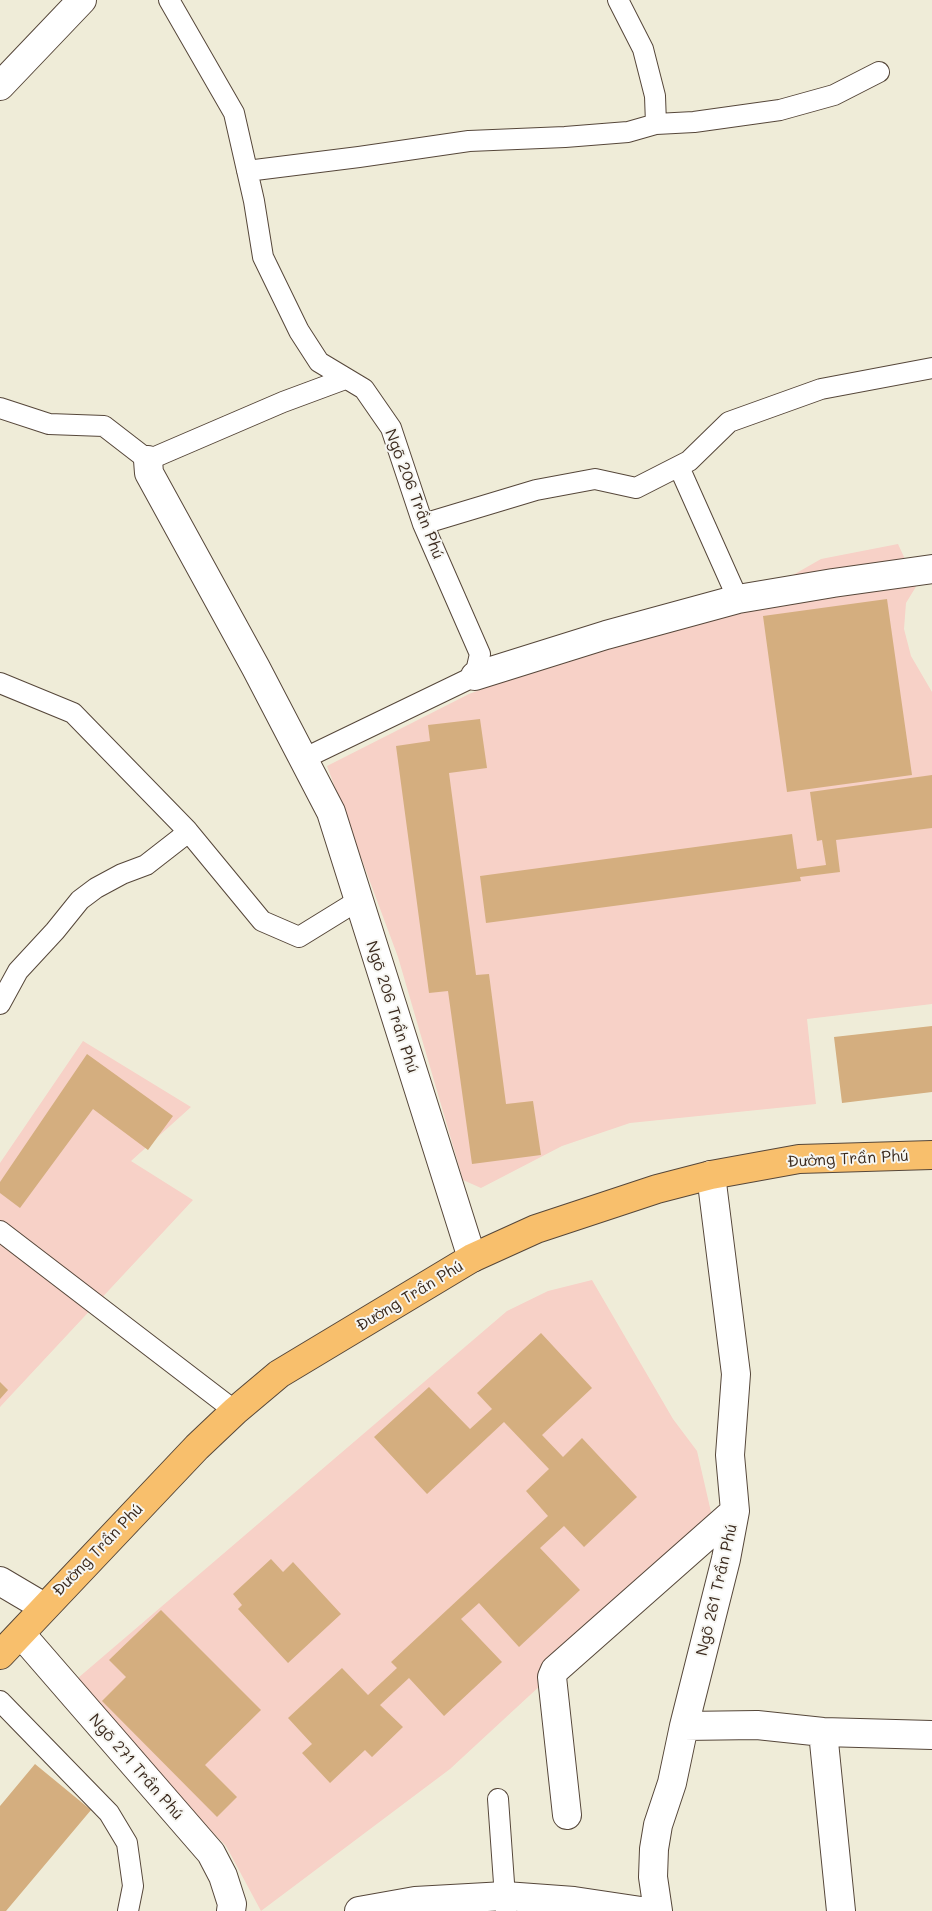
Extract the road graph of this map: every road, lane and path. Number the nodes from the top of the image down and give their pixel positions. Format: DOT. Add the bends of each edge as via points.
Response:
graph roads {
  1 [pos="82,0"];
  2 [pos="169,0"];
  3 [pos="618,0"];
  4 [pos="879,72"];
  5 [pos="0,86"];
  6 [pos="656,124"];
  7 [pos="247,171"];
  8 [pos="932,368"];
  9 [pos="345,379"];
  10 [pos="0,408"];
  11 [pos="148,460"];
  12 [pos="679,467"];
  13 [pos="423,524"];
  14 [pos="932,569"];
  15 [pos="738,599"];
  16 [pos="475,676"];
  17 [pos="0,684"];
  18 [pos="303,759"];
  19 [pos="187,830"];
  20 [pos="359,900"];
  21 [pos="0,1004"];
  22 [pos="932,1155"];
  23 [pos="711,1175"];
  24 [pos="0,1231"];
  25 [pos="472,1258"];
  26 [pos="235,1411"];
  27 [pos="734,1511"];
  28 [pos="0,1581"];
  29 [pos="44,1607"];
  30 [pos="21,1634"];
  31 [pos="0,1655"];
  32 [pos="0,1702"];
  33 [pos="684,1726"];
  34 [pos="823,1732"];
  35 [pos="932,1735"];
  36 [pos="498,1799"];
  37 [pos="567,1815"];
  38 [pos="506,1903"];
  39 [pos="128,1911"];
  40 [pos="231,1911"];
  41 [pos="359,1911"];
  42 [pos="641,1911"];
  43 [pos="658,1911"];
  44 [pos="841,1911"];
  1 -- 5 [label="street"];
  2 -- 7 [label="lane, Ngõ 206 Trần Phú" via="234,112"];
  3 -- 6 [label="lane" via="643,49 655,96"];
  4 -- 6 [label="lane" via="834,95 780,110"];
  6 -- 7 [label="lane" via="628,132 468,141"];
  7 -- 9 [label="lane, Ngõ 206 Trần Phú" via="262,256 299,331 319,362"];
  8 -- 12 [label="lane" via="821,389 729,422"];
  9 -- 11 [label="lane"];
  9 -- 13 [label="lane, Ngõ 206 Trần Phú" via="364,389 391,428"];
  10 -- 11 [label="lane" via="49,424 104,426"];
  11 -- 18 [label="street, Ngõ 206 Trần Phú" via="149,473"];
  12 -- 13 [label="lane" via="636,488 594,479 536,490"];
  12 -- 15 [label="lane"];
  13 -- 16 [label="lane, Ngõ 206 Trần Phú" via="480,654"];
  14 -- 15 [label="street"];
  15 -- 16 [label="street" via="606,635"];
  16 -- 18 [label="lane"];
  17 -- 19 [label="lane" via="73,713"];
  18 -- 20 [label="street, Ngõ 206 Trần Phú" via="331,812"];
  19 -- 20 [label="lane" via="262,921 299,937"];
  19 -- 21 [label="lane" via="146,865 122,874 80,900 18,970"];
  20 -- 25 [label="street, Ngõ 206 Trần Phú"];
  22 -- 23 [label="main road, Đường Trần Phú" via="799,1159"];
  23 -- 25 [label="main road, Đường Trần Phú" via="657,1189 536,1229"];
  23 -- 27 [label="street, Ngõ 261 Trần Phú" via="736,1374 730,1455"];
  24 -- 26 [label="lane"];
  25 -- 26 [label="main road, Đường Trần Phú" via="279,1374"];
  26 -- 29 [label="main road, Đường Trần Phú"];
  27 -- 33 [label="street, Ngõ 261 Trần Phú" via="726,1559"];
  27 -- 37 [label="street" via="555,1670 552,1677"];
  28 -- 29 [label="street"];
  29 -- 30 [label="main road, Đường Trần Phú"];
  30 -- 31 [label="main road, Đường Trần Phú"];
  30 -- 40 [label="street, Ngõ 271 Trần Phú" via="211,1853 223,1876 232,1904"];
  32 -- 39 [label="lane" via="109,1813 127,1843 133,1886"];
  33 -- 34 [label="street" via="757,1726"];
  33 -- 43 [label="street, Ngõ 261 Trần Phú" via="654,1849 653,1877"];
  34 -- 35 [label="street"];
  34 -- 44 [label="street"];
  36 -- 38 [label="lane"];
  38 -- 41 [label="street" via="415,1901"];
  38 -- 42 [label="street" via="574,1901"];
}
